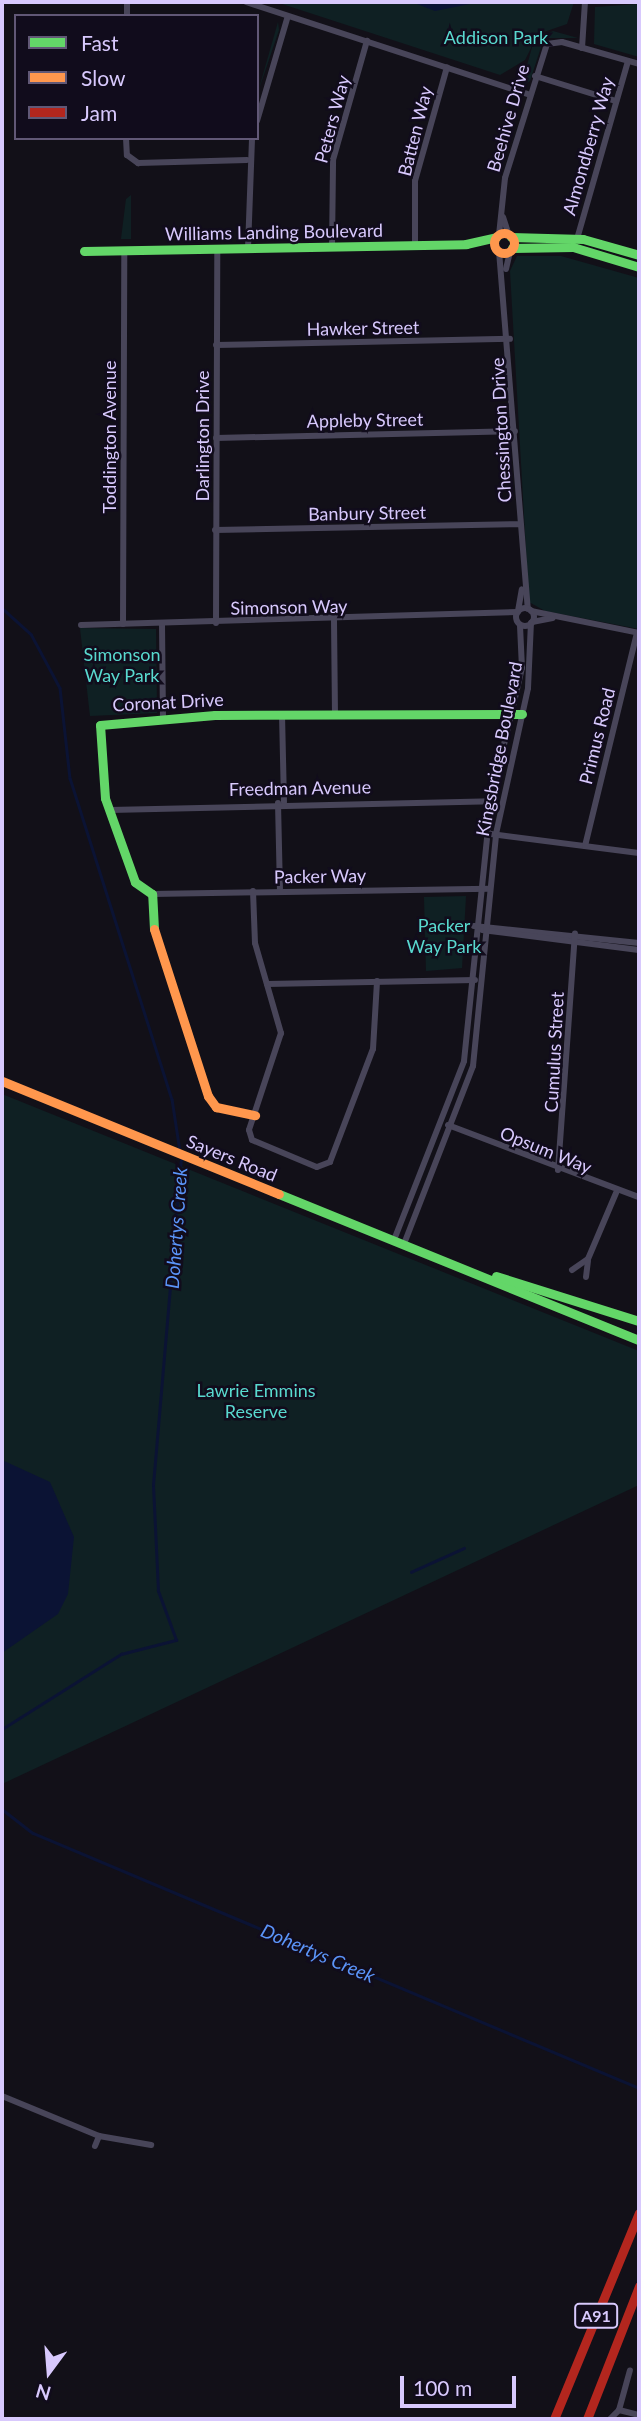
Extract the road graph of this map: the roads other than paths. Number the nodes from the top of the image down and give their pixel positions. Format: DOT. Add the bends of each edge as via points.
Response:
graph roads {
  1 [pos="246,2"];
  2 [pos="585,2"];
  3 [pos="288,16"];
  4 [pos="368,41"];
  5 [pos="582,48"];
  6 [pos="628,61"];
  7 [pos="639,64"];
  8 [pos="447,67"];
  9 [pos="535,76"];
  10 [pos="261,94"];
  11 [pos="530,94"];
  12 [pos="616,101"];
  13 [pos="126,140"];
  14 [pos="252,140"];
  15 [pos="247,160"];
  16 [pos="504,236"];
  17 [pos="577,239"];
  18 [pos="415,244"];
  19 [pos="466,244"];
  20 [pos="332,247"];
  21 [pos="248,248"];
  22 [pos="511,249"];
  23 [pos="217,250"];
  24 [pos="84,251"];
  25 [pos="124,251"];
  26 [pos="498,251"];
  27 [pos="639,255"];
  28 [pos="639,267"];
  29 [pos="505,276"];
  30 [pos="510,339"];
  31 [pos="216,345"];
  32 [pos="515,431"];
  33 [pos="216,438"];
  34 [pos="519,524"];
  35 [pos="215,530"];
  36 [pos="523,584"];
  37 [pos="530,610"];
  38 [pos="518,612"];
  39 [pos="497,617"];
  40 [pos="558,617"];
  41 [pos="334,620"];
  42 [pos="216,623"];
  43 [pos="532,623"];
  44 [pos="123,624"];
  45 [pos="162,624"];
  46 [pos="519,624"];
  47 [pos="81,625"];
  48 [pos="638,633"];
  49 [pos="335,713"];
  50 [pos="517,713"];
  51 [pos="282,714"];
  52 [pos="163,717"];
  53 [pos="498,770"];
  54 [pos="507,772"];
  55 [pos="491,800"];
  56 [pos="281,802"];
  57 [pos="500,802"];
  58 [pos="110,810"];
  59 [pos="486,834"];
  60 [pos="496,834"];
  61 [pos="585,846"];
  62 [pos="639,853"];
  63 [pos="479,888"];
  64 [pos="489,889"];
  65 [pos="280,890"];
  66 [pos="253,891"];
  67 [pos="152,894"];
  68 [pos="474,926"];
  69 [pos="484,927"];
  70 [pos="575,938"];
  71 [pos="639,943"];
  72 [pos="639,950"];
  73 [pos="470,980"];
  74 [pos="480,980"];
  75 [pos="377,981"];
  76 [pos="267,984"];
  77 [pos="467,1036"];
  78 [pos="477,1037"];
  79 [pos="2,1081"];
  80 [pos="255,1115"];
  81 [pos="443,1124"];
  82 [pos="452,1127"];
  83 [pos="558,1170"];
  84 [pos="616,1193"];
  85 [pos="639,1197"];
  86 [pos="411,1204"];
  87 [pos="419,1208"];
  88 [pos="399,1242"];
  89 [pos="588,1259"];
  90 [pos="451,1263"];
  91 [pos="572,1270"];
  92 [pos="586,1277"];
  93 [pos="639,1321"];
  94 [pos="639,1340"];
  95 [pos="2,2096"];
  96 [pos="99,2136"];
  97 [pos="151,2145"];
  98 [pos="95,2146"];
  99 [pos="639,2213"];
  100 [pos="639,2286"];
  101 [pos="629,2313"];
  102 [pos="639,2317"];
  103 [pos="630,2370"];
  104 [pos="619,2410"];
  105 [pos="639,2414"];
  106 [pos="554,2419"];
  107 [pos="587,2419"];
  108 [pos="610,2419"];
  1 -- 3 [label="street"];
  2 -- 5 [label="street"];
  3 -- 4 [label="street"];
  3 -- 10 [label="street"];
  4 -- 8 [label="street"];
  4 -- 20 [label="street, Peters Way" via="333,160"];
  5 -- 6 [label="street, Beehive Drive"];
  5 -- 9 [label="street, Beehive Drive" via="550,42"];
  6 -- 7 [label="street, Beehive Drive"];
  6 -- 12 [label="street, Almondberry Way"];
  8 -- 11 [label="street"];
  8 -- 18 [label="street, Batten Way" via="415,181"];
  9 -- 11 [label="street, Beehive Drive"];
  9 -- 12 [label="street"];
  11 -- 16 [label="street, Beehive Drive" via="503,187"];
  12 -- 17 [label="street, Almondberry Way"];
  13 -- 15 [label="street" via="131,159"];
  14 -- 15 [label="street"];
  15 -- 21 [label="street"];
  16 -- 17 [label="main road, Williams Landing Boulevard"];
  16 -- 19 [label="main road, Williams Landing Boulevard"];
  16 -- 22 [label="main road"];
  16 -- 26 [label="main road"];
  17 -- 27 [label="main road, Williams Landing Boulevard"];
  18 -- 19 [label="main road, Williams Landing Boulevard"];
  18 -- 20 [label="main road, Williams Landing Boulevard"];
  19 -- 26 [label="main road, Williams Landing Boulevard"];
  20 -- 21 [label="main road, Williams Landing Boulevard"];
  21 -- 23 [label="main road, Williams Landing Boulevard"];
  22 -- 26 [label="main road, Williams Landing Boulevard"];
  22 -- 28 [label="main road" via="573,247"];
  22 -- 29 [label="street, Chessington Drive"];
  23 -- 25 [label="main road, Williams Landing Boulevard"];
  23 -- 31 [label="street, Darlington Drive"];
  24 -- 25 [label="main road, Williams Landing Boulevard"];
  25 -- 44 [label="street, Toddington Avenue"];
  26 -- 29 [label="street, Chessington Drive"];
  29 -- 30 [label="street, Chessington Drive"];
  30 -- 31 [label="street, Hawker Street"];
  30 -- 32 [label="street, Chessington Drive"];
  31 -- 33 [label="street, Darlington Drive"];
  32 -- 33 [label="street, Appleby Street"];
  32 -- 34 [label="street, Chessington Drive"];
  33 -- 35 [label="street, Darlington Drive"];
  34 -- 35 [label="street, Banbury Street"];
  34 -- 36 [label="street, Chessington Drive"];
  35 -- 42 [label="street, Darlington Drive"];
  36 -- 37 [label="street, Chessington Drive"];
  36 -- 38 [label="street, Chessington Drive"];
  37 -- 38 [label="street, Simonson Way"];
  37 -- 40 [label="street"];
  37 -- 43 [label="street, Kingsbridge Boulevard"];
  38 -- 39 [label="street, Simonson Way"];
  38 -- 46 [label="street, Kingsbridge Boulevard"];
  39 -- 41 [label="street, Simonson Way"];
  39 -- 46 [label="street, Simonson Way"];
  40 -- 43 [label="street"];
  40 -- 48 [label="street"];
  41 -- 42 [label="street, Simonson Way"];
  41 -- 49 [label="street"];
  42 -- 45 [label="street, Simonson Way"];
  43 -- 46 [label="street"];
  43 -- 50 [label="street, Kingsbridge Boulevard"];
  44 -- 45 [label="street, Simonson Way"];
  44 -- 47 [label="street, Simonson Way"];
  45 -- 52 [label="street"];
  46 -- 50 [label="street, Kingsbridge Boulevard" via="522,668"];
  48 -- 61 [label="street, Primus Road"];
  49 -- 50 [label="main road, Coronat Drive"];
  49 -- 51 [label="main road, Coronat Drive"];
  50 -- 53 [label="street, Kingsbridge Boulevard"];
  50 -- 54 [label="street, Kingsbridge Boulevard"];
  51 -- 52 [label="main road, Coronat Drive"];
  51 -- 56 [label="street"];
  52 -- 58 [label="main road, Coronat Drive" via="100,725"];
  53 -- 54 [label="street"];
  53 -- 55 [label="street, Kingsbridge Boulevard"];
  54 -- 57 [label="street, Kingsbridge Boulevard"];
  55 -- 56 [label="street, Freedman Avenue"];
  55 -- 57 [label="street, Freedman Avenue"];
  55 -- 59 [label="street, Kingsbridge Boulevard"];
  56 -- 58 [label="street, Freedman Avenue"];
  56 -- 65 [label="street"];
  57 -- 60 [label="street, Kingsbridge Boulevard"];
  58 -- 67 [label="main road, Coronat Drive" via="135,882"];
  59 -- 60 [label="street"];
  59 -- 63 [label="street, Kingsbridge Boulevard"];
  60 -- 61 [label="street"];
  60 -- 64 [label="street, Kingsbridge Boulevard"];
  61 -- 62 [label="street"];
  63 -- 64 [label="street, Packer Way"];
  63 -- 65 [label="street, Packer Way"];
  63 -- 68 [label="street, Kingsbridge Boulevard"];
  64 -- 69 [label="street, Kingsbridge Boulevard"];
  65 -- 66 [label="street, Packer Way"];
  66 -- 67 [label="street, Packer Way"];
  66 -- 76 [label="street" via="255,943"];
  67 -- 80 [label="main road" via="155,939 210,1101"];
  68 -- 69 [label="street"];
  68 -- 73 [label="street, Kingsbridge Boulevard"];
  69 -- 70 [label="street"];
  69 -- 74 [label="street, Kingsbridge Boulevard"];
  70 -- 71 [label="street"];
  70 -- 72 [label="street"];
  70 -- 83 [label="street, Cumulus Street"];
  73 -- 74 [label="street"];
  73 -- 75 [label="street"];
  73 -- 77 [label="street, Kingsbridge Boulevard"];
  74 -- 78 [label="street, Kingsbridge Boulevard"];
  75 -- 76 [label="street"];
  75 -- 80 [label="street" via="371,1058 326,1166 252,1140"];
  76 -- 80 [label="street" via="281,1042"];
  77 -- 78 [label="street"];
  77 -- 81 [label="street, Kingsbridge Boulevard"];
  78 -- 82 [label="street, Kingsbridge Boulevard"];
  79 -- 88 [label="main road, Sayers Road"];
  81 -- 82 [label="street, Opsum Way"];
  81 -- 86 [label="street, Kingsbridge Boulevard"];
  82 -- 83 [label="street, Opsum Way"];
  82 -- 87 [label="street, Kingsbridge Boulevard"];
  83 -- 84 [label="street, Opsum Way"];
  84 -- 85 [label="street, Opsum Way"];
  84 -- 89 [label="street"];
  86 -- 87 [label="street"];
  86 -- 88 [label="street, Kingsbridge Boulevard"];
  87 -- 88 [label="street, Kingsbridge Boulevard"];
  88 -- 90 [label="main road, Sayers Road"];
  89 -- 91 [label="street"];
  89 -- 92 [label="street"];
  90 -- 93 [label="main road, Sayers Road"];
  90 -- 94 [label="main road, Sayers Road"];
  95 -- 96 [label="street"];
  96 -- 97 [label="street"];
  96 -- 98 [label="street"];
  99 -- 106 [label="main road, A91"];
  100 -- 101 [label="main road, A91"];
  101 -- 102 [label="street"];
  101 -- 107 [label="main road, A91"];
  103 -- 104 [label="street"];
  104 -- 105 [label="street"];
  104 -- 108 [label="street"];
}
